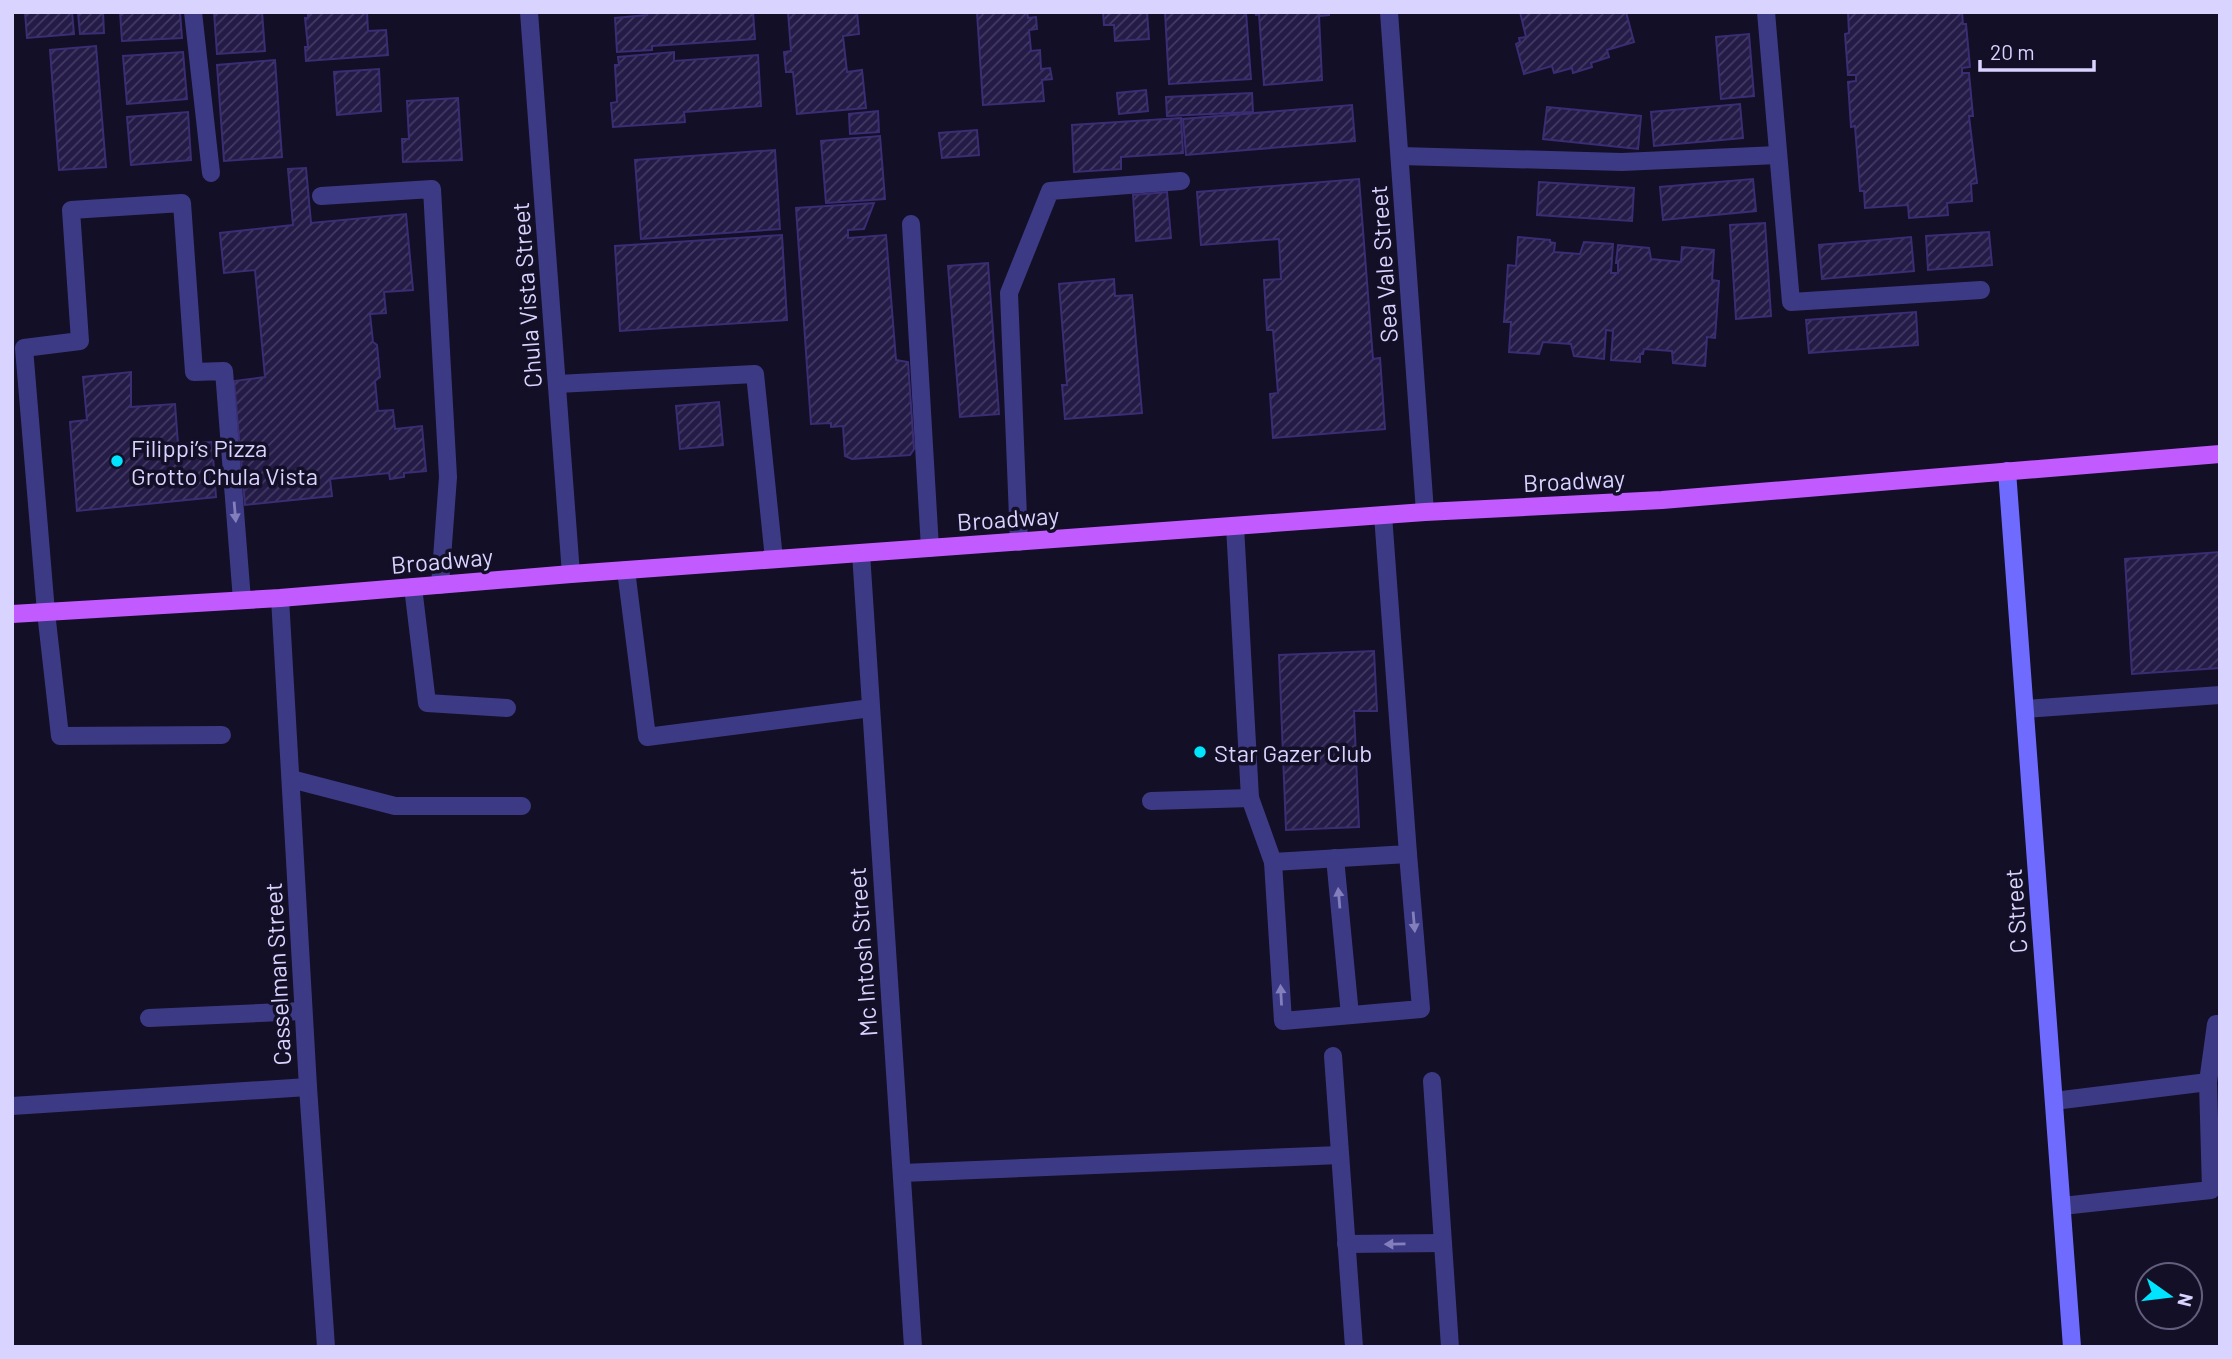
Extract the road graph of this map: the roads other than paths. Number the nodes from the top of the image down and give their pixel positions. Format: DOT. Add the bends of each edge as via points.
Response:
graph roads {
  1 [pos="193,12"];
  2 [pos="529,12"];
  3 [pos="1389,12"];
  4 [pos="1766,12"];
  5 [pos="1778,155"];
  6 [pos="1400,156"];
  7 [pos="211,173"];
  8 [pos="1181,181"];
  9 [pos="321,196"];
  10 [pos="911,224"];
  11 [pos="1981,290"];
  12 [pos="18,348"];
  13 [pos="557,384"];
  14 [pos="2220,454"];
  15 [pos="2007,471"];
  16 [pos="1425,512"];
  17 [pos="1383,515"];
  18 [pos="1235,526"];
  19 [pos="1019,542"];
  20 [pos="930,548"];
  21 [pos="861,553"];
  22 [pos="774,559"];
  23 [pos="626,570"];
  24 [pos="571,574"];
  25 [pos="440,585"];
  26 [pos="413,587"];
  27 [pos="280,598"];
  28 [pos="242,600"];
  29 [pos="46,612"];
  30 [pos="12,614"];
  31 [pos="2220,695"];
  32 [pos="507,708"];
  33 [pos="871,708"];
  34 [pos="2025,709"];
  35 [pos="222,735"];
  36 [pos="291,779"];
  37 [pos="1250,798"];
  38 [pos="1151,802"];
  39 [pos="522,806"];
  40 [pos="1408,854"];
  41 [pos="1335,858"];
  42 [pos="1273,862"];
  43 [pos="303,1011"];
  44 [pos="1350,1015"];
  45 [pos="149,1018"];
  46 [pos="2216,1024"];
  47 [pos="1333,1056"];
  48 [pos="1432,1081"];
  49 [pos="2208,1082"];
  50 [pos="308,1087"];
  51 [pos="2054,1101"];
  52 [pos="12,1107"];
  53 [pos="1340,1156"];
  54 [pos="902,1173"];
  55 [pos="2062,1206"];
  56 [pos="1443,1243"];
  57 [pos="1346,1244"];
  58 [pos="326,1347"];
  59 [pos="913,1347"];
  60 [pos="1354,1347"];
  61 [pos="1450,1347"];
  62 [pos="2072,1347"];
  1 -- 7 [label="street"];
  2 -- 13 [label="street, Chula Vista Street"];
  3 -- 6 [label="street, Sea Vale Street"];
  4 -- 5 [label="street"];
  5 -- 6 [label="street" via="1622,162"];
  5 -- 11 [label="street" via="1791,302"];
  6 -- 16 [label="street, Sea Vale Street"];
  8 -- 19 [label="street" via="1050,191 1009,293"];
  9 -- 25 [label="street" via="432,189 448,477"];
  10 -- 20 [label="street"];
  12 -- 28 [label="street, one-way" via="80,341 71,210 182,203 194,372 223,371"];
  12 -- 29 [label="street"];
  13 -- 22 [label="street" via="755,374"];
  13 -- 24 [label="street, Chula Vista Street"];
  14 -- 15 [label="main road, Broadway"];
  15 -- 16 [label="main road, Broadway" via="1662,500"];
  15 -- 34 [label="main road, C Street"];
  16 -- 17 [label="main road, Broadway"];
  17 -- 18 [label="main road, Broadway"];
  17 -- 40 [label="street"];
  18 -- 19 [label="main road, Broadway"];
  18 -- 37 [label="street"];
  19 -- 20 [label="main road, Broadway"];
  20 -- 21 [label="main road, Broadway"];
  21 -- 22 [label="main road, Broadway"];
  21 -- 33 [label="street, Mc Intosh Street"];
  22 -- 23 [label="main road, Broadway"];
  23 -- 24 [label="main road, Broadway"];
  23 -- 33 [label="street" via="648,737"];
  24 -- 25 [label="main road, Broadway"];
  25 -- 26 [label="main road, Broadway"];
  26 -- 27 [label="main road, Broadway"];
  26 -- 32 [label="street" via="427,703"];
  27 -- 28 [label="main road, Broadway"];
  27 -- 36 [label="street, Casselman Street"];
  28 -- 29 [label="main road, Broadway"];
  29 -- 30 [label="main road, Broadway"];
  29 -- 35 [label="street" via="60,736"];
  31 -- 34 [label="street"];
  33 -- 54 [label="street, Mc Intosh Street"];
  34 -- 51 [label="main road, C Street"];
  36 -- 39 [label="street" via="394,806"];
  36 -- 43 [label="street, Casselman Street"];
  37 -- 38 [label="street"];
  37 -- 42 [label="street"];
  40 -- 41 [label="street"];
  40 -- 44 [label="street, one-way" via="1421,1009"];
  41 -- 42 [label="street"];
  44 -- 41 [label="street, one-way"];
  44 -- 42 [label="street, one-way" via="1283,1021"];
  43 -- 45 [label="street"];
  43 -- 50 [label="street, Casselman Street"];
  46 -- 49 [label="street"];
  47 -- 53 [label="street"];
  48 -- 56 [label="street"];
  49 -- 51 [label="street"];
  49 -- 55 [label="street" via="2211,1190"];
  50 -- 52 [label="street"];
  50 -- 58 [label="street, Casselman Street"];
  51 -- 55 [label="main road, C Street"];
  53 -- 54 [label="street"];
  53 -- 57 [label="street"];
  54 -- 59 [label="street, Mc Intosh Street"];
  55 -- 62 [label="main road, C Street"];
  56 -- 57 [label="street, one-way"];
  56 -- 61 [label="street"];
  57 -- 60 [label="street"];
}
